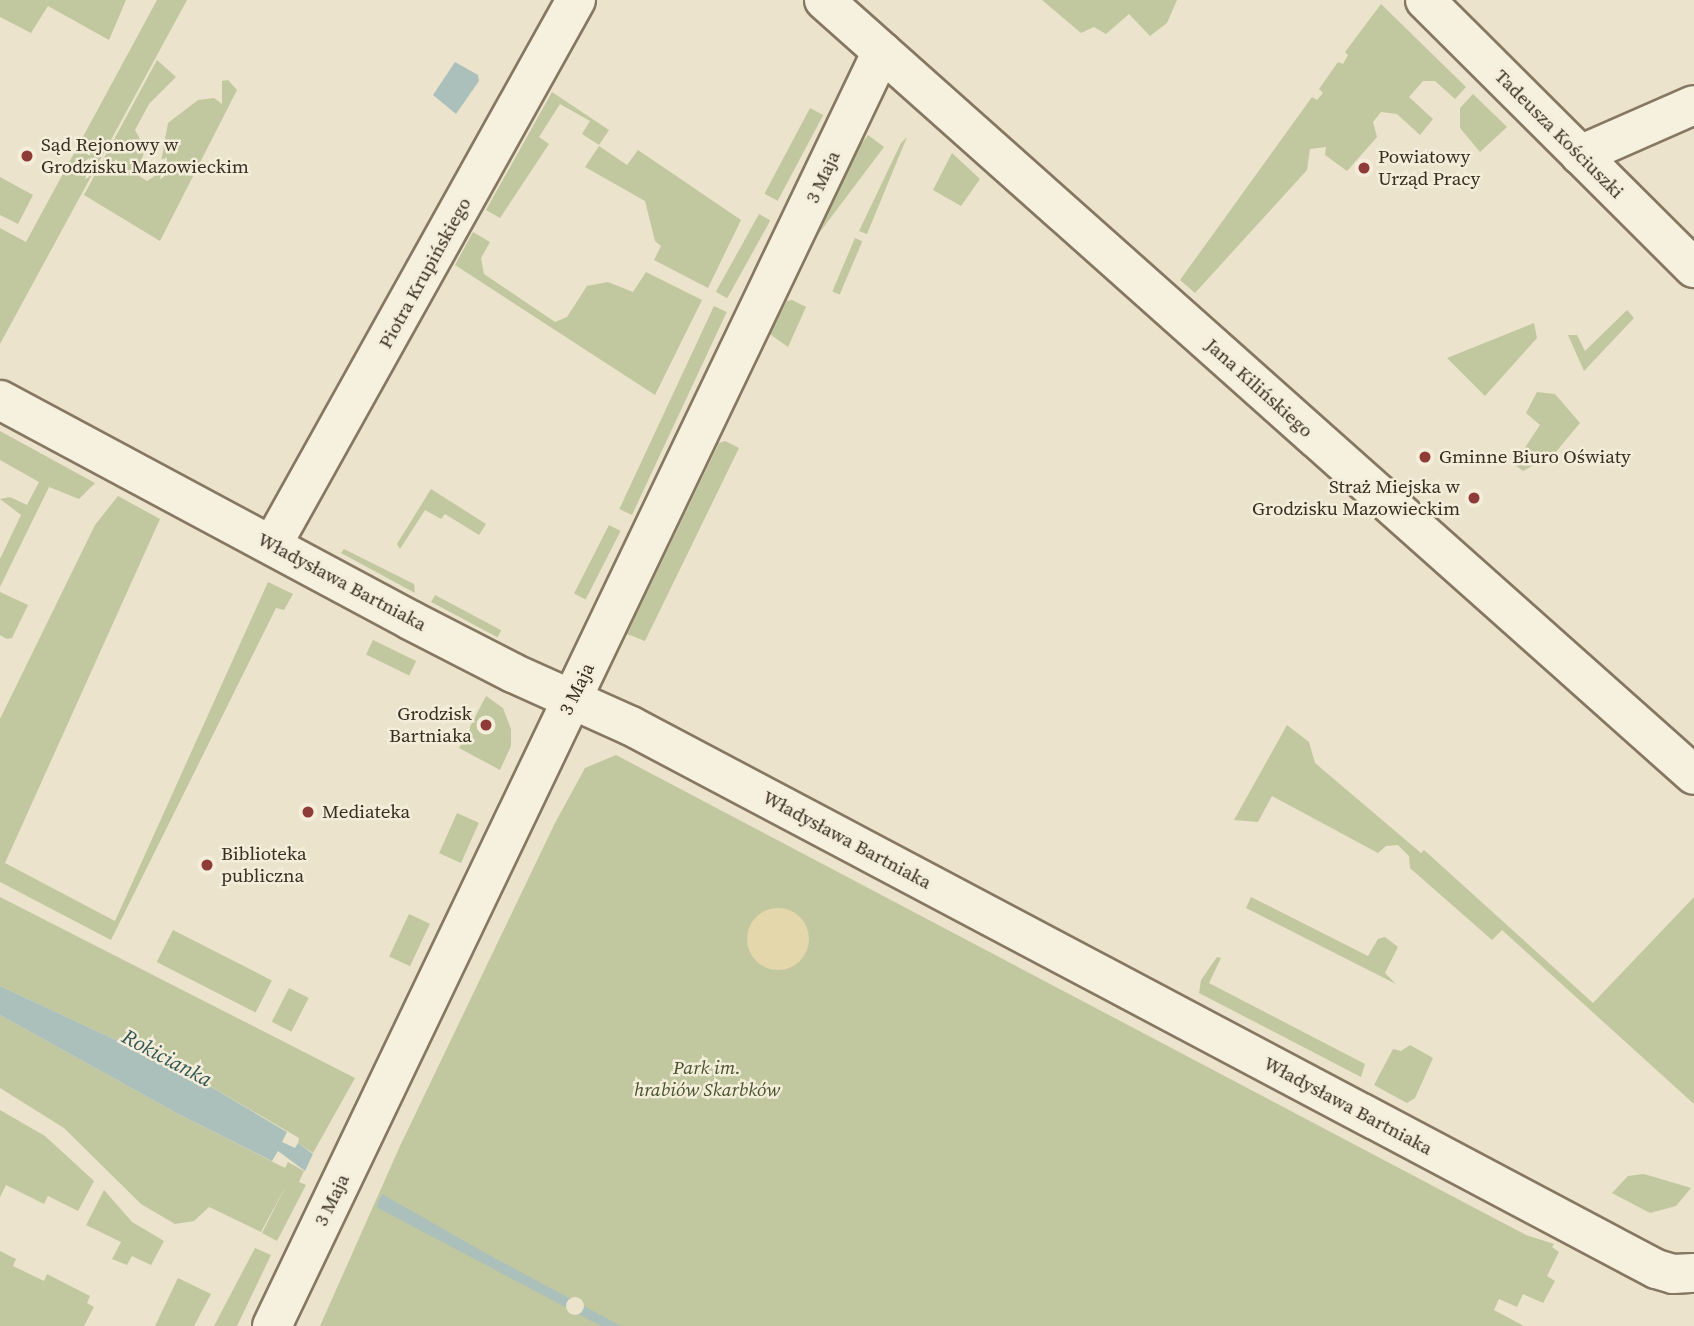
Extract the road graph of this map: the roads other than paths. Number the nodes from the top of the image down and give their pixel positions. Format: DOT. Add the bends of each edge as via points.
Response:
graph roads {
  1 [pos="576,0"];
  2 [pos="824,0"];
  3 [pos="1425,0"];
  4 [pos="882,51"];
  5 [pos="1694,104"];
  6 [pos="1580,155"];
  7 [pos="1694,268"];
  8 [pos="0,400"];
  9 [pos="272,545"];
  10 [pos="572,699"];
  11 [pos="1694,775"];
  12 [pos="1694,1273"];
  13 [pos="272,1326"];
  1 -- 9 [label="street, Piotra Krupińskiego"];
  2 -- 4 [label="street, Jana Kilińskiego"];
  3 -- 6 [label="street, Tadeusza Kościuszki"];
  4 -- 10 [label="street, 3 Maja"];
  4 -- 11 [label="street, Jana Kilińskiego"];
  5 -- 6 [label="street"];
  6 -- 7 [label="street, Tadeusza Kościuszki"];
  8 -- 9 [label="street, Władysława Bartniaka"];
  9 -- 10 [label="street, Władysława Bartniaka" via="513,673"];
  10 -- 12 [label="street, Władysława Bartniaka" via="1656,1269"];
  10 -- 13 [label="street, 3 Maja"];
}
